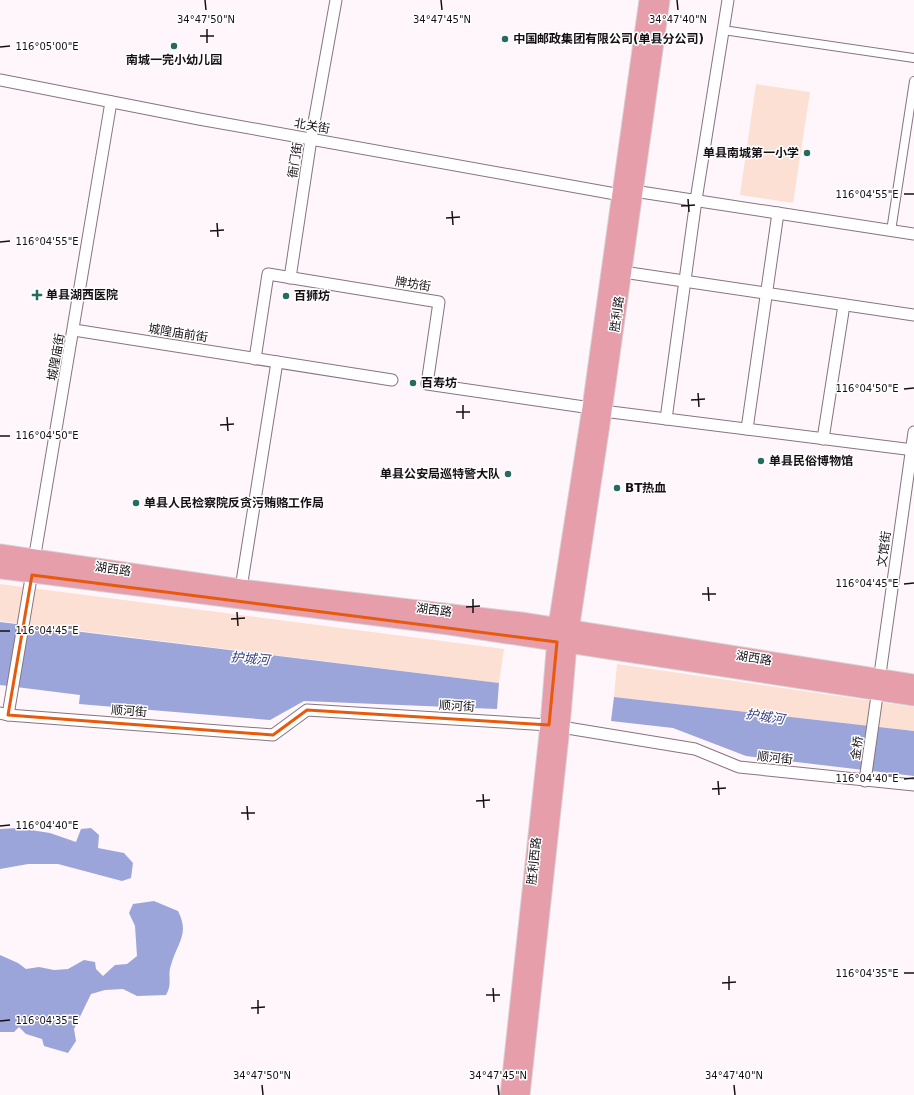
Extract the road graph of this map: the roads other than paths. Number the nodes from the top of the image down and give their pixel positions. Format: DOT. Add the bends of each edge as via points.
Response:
graph roads {
  1 [pos="336,0"];
  2 [pos="648,0"];
  3 [pos="661,0"];
  4 [pos="728,0"];
  5 [pos="723,30"];
  6 [pos="914,58"];
  7 [pos="0,80"];
  8 [pos="914,81"];
  9 [pos="111,102"];
  10 [pos="910,134"];
  11 [pos="311,139"];
  12 [pos="627,193"];
  13 [pos="696,200"];
  14 [pos="778,213"];
  15 [pos="891,231"];
  16 [pos="914,234"];
  17 [pos="623,272"];
  18 [pos="290,278"];
  19 [pos="685,281"];
  20 [pos="766,293"];
  21 [pos="844,305"];
  22 [pos="914,315"];
  23 [pos="74,330"];
  24 [pos="255,359"];
  25 [pos="277,362"];
  26 [pos="392,380"];
  27 [pos="597,409"];
  28 [pos="666,419"];
  29 [pos="747,429"];
  30 [pos="914,432"];
  31 [pos="823,439"];
  32 [pos="913,450"];
  33 [pos="0,553"];
  34 [pos="34,566"];
  35 [pos="0,570"];
  36 [pos="241,588"];
  37 [pos="563,635"];
  38 [pos="914,683"];
  39 [pos="879,684"];
  40 [pos="914,697"];
  41 [pos="4,714"];
  42 [pos="874,718"];
  43 [pos="555,726"];
  44 [pos="865,781"];
  45 [pos="914,785"];
  46 [pos="509,1095"];
  47 [pos="521,1095"];
  1 -- 11 [label="street, 衙门街"];
  2 -- 12 [label="main road, 胜利路"];
  3 -- 12 [label="main road, 胜利路"];
  4 -- 5 [label="street"];
  5 -- 6 [label="street"];
  5 -- 13 [label="street"];
  7 -- 9 [label="street, 北关街"];
  8 -- 10 [label="street"];
  9 -- 11 [label="street, 北关街"];
  9 -- 23 [label="street, 城隍庙街"];
  10 -- 15 [label="street"];
  11 -- 12 [label="street, 北关街"];
  11 -- 18 [label="street, 衙门街"];
  12 -- 13 [label="street, 北关街"];
  12 -- 17 [label="main road, 胜利路"];
  12 -- 27 [label="main road, 胜利路"];
  13 -- 14 [label="street, 北关街"];
  13 -- 19 [label="street"];
  14 -- 15 [label="street, 北关街"];
  14 -- 20 [label="street"];
  15 -- 16 [label="street, 北关街"];
  17 -- 19 [label="street"];
  17 -- 27 [label="main road, 胜利路"];
  18 -- 24 [label="street, 牌坊街" via="268,274"];
  18 -- 27 [label="street, 牌坊街" via="439,302 427,384"];
  19 -- 20 [label="street"];
  19 -- 28 [label="street"];
  20 -- 21 [label="street"];
  20 -- 29 [label="street"];
  21 -- 22 [label="street"];
  21 -- 31 [label="street"];
  23 -- 24 [label="street, 城隍庙前街"];
  23 -- 34 [label="street, 城隍庙街"];
  24 -- 25 [label="street, 城隍庙前街"];
  25 -- 26 [label="street, 城隍庙前街"];
  25 -- 36 [label="street"];
  27 -- 28 [label="street"];
  27 -- 37 [label="main road, 胜利路"];
  28 -- 29 [label="street"];
  29 -- 31 [label="street"];
  30 -- 32 [label="street, 文馆街"];
  31 -- 32 [label="street"];
  32 -- 39 [label="street, 文馆街"];
  33 -- 34 [label="main road, 湖西路"];
  34 -- 35 [label="main road, 湖西路"];
  34 -- 36 [label="main road, 湖西路"];
  34 -- 37 [label="main road, 湖西路" via="449,626"];
  34 -- 41 [label="street, 城隍庙街" via="12,697"];
  36 -- 37 [label="main road, 湖西路"];
  37 -- 39 [label="main road, 湖西路"];
  37 -- 43 [label="main road, 胜利西路"];
  38 -- 39 [label="main road, 湖西路"];
  39 -- 40 [label="main road, 湖西路"];
  39 -- 42 [label="street, 文馆街"];
  41 -- 43 [label="street, 顺河街" via="273,734 307,710"];
  42 -- 44 [label="street, 金桥"];
  43 -- 44 [label="street, 顺河街" via="695,749 739,767"];
  43 -- 46 [label="main road, 胜利西路"];
  43 -- 47 [label="main road, 胜利西路"];
  44 -- 45 [label="street, 顺河街"];
}
